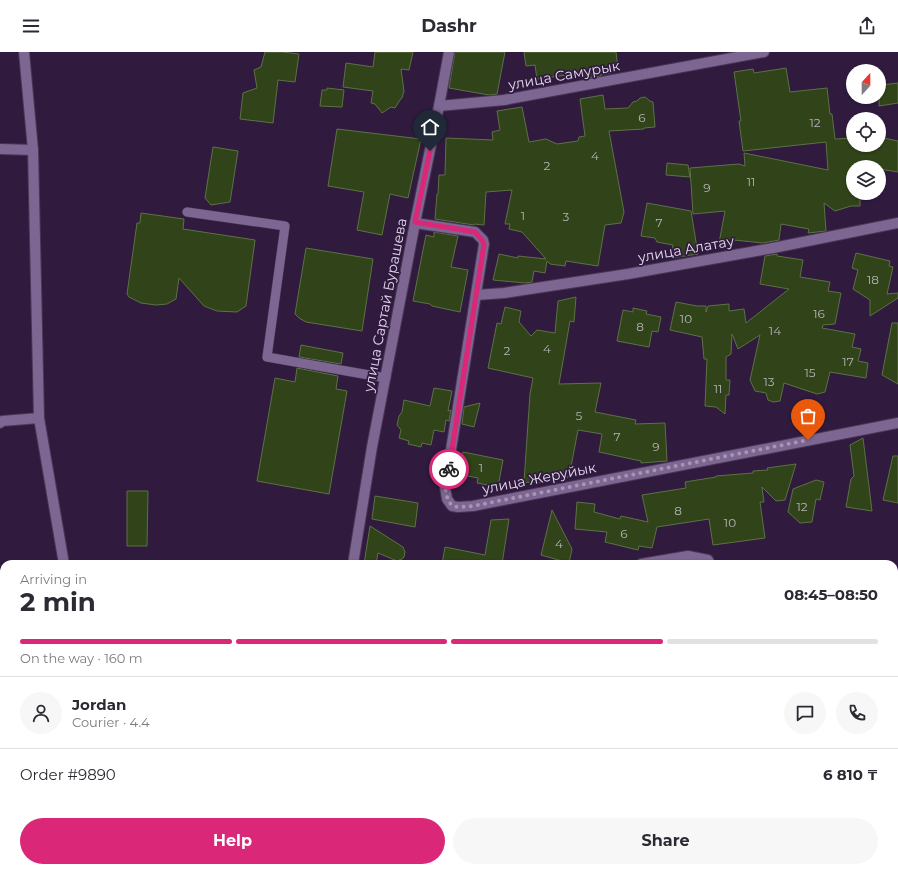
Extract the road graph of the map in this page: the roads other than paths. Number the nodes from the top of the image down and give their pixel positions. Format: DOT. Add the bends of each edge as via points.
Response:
graph roads {
  1 [pos="24,52"];
  2 [pos="449,52"];
  3 [pos="764,52"];
  4 [pos="439,106"];
  5 [pos="0,149"];
  6 [pos="32,150"];
  7 [pos="187,212"];
  8 [pos="415,222"];
  9 [pos="898,223"];
  10 [pos="477,295"];
  11 [pos="386,378"];
  12 [pos="39,418"];
  13 [pos="898,422"];
  14 [pos="0,423"];
  15 [pos="63,560"];
  16 [pos="354,560"];
  17 [pos="664,560"];
  18 [pos="708,560"];
  1 -- 6 [label="street"];
  2 -- 4 [label="street, улица Сартай Бурашева"];
  3 -- 4 [label="street, улица Самурык" via="504,100"];
  4 -- 8 [label="street, улица Сартай Бурашева"];
  5 -- 6 [label="street"];
  6 -- 12 [label="street"];
  7 -- 11 [label="lane" via="285,226 267,357"];
  8 -- 10 [label="street, улица Жеруйык" via="475,232 482,240 484,244"];
  8 -- 11 [label="street, улица Сартай Бурашева"];
  9 -- 10 [label="street, улица Алатау" via="628,274"];
  10 -- 13 [label="street, улица Жеруйык" via="445,487 447,499 452,506 473,506"];
  11 -- 16 [label="street, улица Сартай Бурашева"];
  12 -- 14 [label="street"];
  12 -- 15 [label="street"];
  17 -- 18 [label="street" via="688,556"];
}
